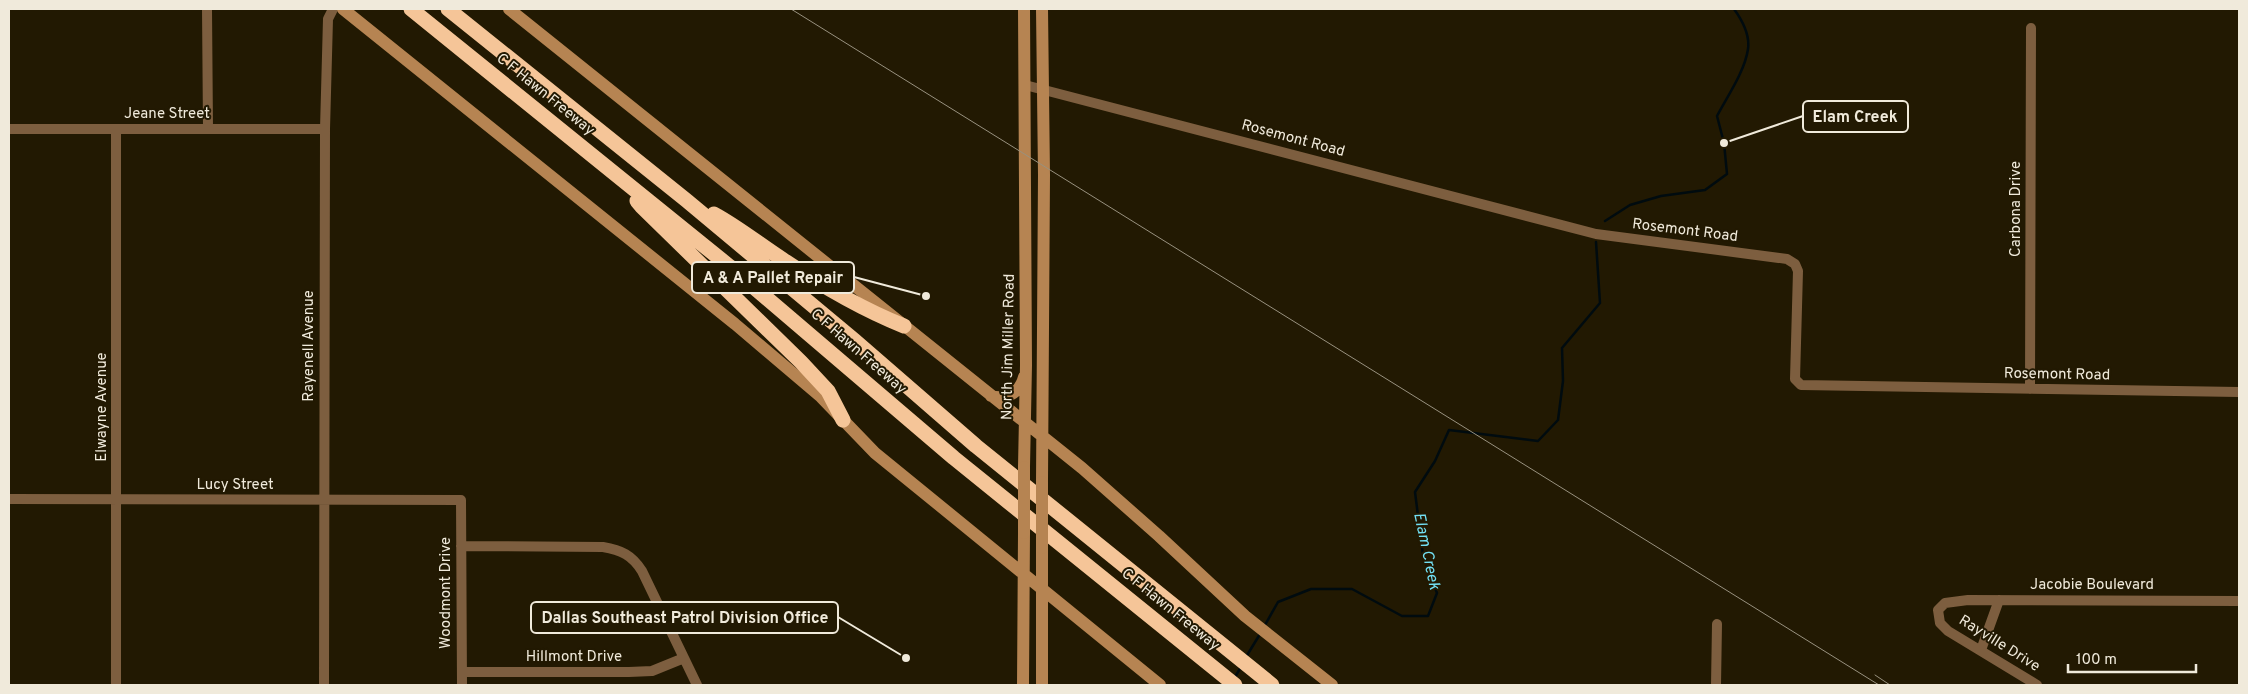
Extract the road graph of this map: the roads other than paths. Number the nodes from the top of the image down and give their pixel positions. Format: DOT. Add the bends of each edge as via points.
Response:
graph roads {
  1 [pos="207,9"];
  2 [pos="333,9"];
  3 [pos="343,9"];
  4 [pos="411,9"];
  5 [pos="448,9"];
  6 [pos="509,9"];
  7 [pos="1024,9"];
  8 [pos="1042,9"];
  9 [pos="2031,28"];
  10 [pos="1026,85"];
  11 [pos="1042,90"];
  12 [pos="9,129"];
  13 [pos="208,129"];
  14 [pos="325,129"];
  15 [pos="116,130"];
  16 [pos="626,182"];
  17 [pos="686,200"];
  18 [pos="904,326"];
  19 [pos="1026,365"];
  20 [pos="2030,389"];
  21 [pos="2239,392"];
  22 [pos="991,396"];
  23 [pos="843,420"];
  24 [pos="1024,423"];
  25 [pos="1042,437"];
  26 [pos="9,499"];
  27 [pos="117,499"];
  28 [pos="324,500"];
  29 [pos="461,500"];
  30 [pos="461,546"];
  31 [pos="1023,573"];
  32 [pos="1042,589"];
  33 [pos="1999,600"];
  34 [pos="2239,601"];
  35 [pos="1945,603"];
  36 [pos="1718,624"];
  37 [pos="1042,648"];
  38 [pos="1023,649"];
  39 [pos="1981,650"];
  40 [pos="684,658"];
  41 [pos="462,672"];
  42 [pos="116,685"];
  43 [pos="324,685"];
  44 [pos="462,685"];
  45 [pos="697,685"];
  46 [pos="1023,685"];
  47 [pos="1042,685"];
  48 [pos="1160,685"];
  49 [pos="1235,685"];
  50 [pos="1272,685"];
  51 [pos="1332,685"];
  52 [pos="1716,685"];
  53 [pos="2037,685"];
  1 -- 13 [label="street"];
  2 -- 14 [label="street, Rayenell Avenue" via="328,19"];
  3 -- 23 [label="main road" via="735,324"];
  4 -- 16 [label="highway, C F Hawn Freeway"];
  5 -- 17 [label="highway, C F Hawn Freeway"];
  6 -- 18 [label="main road"];
  7 -- 10 [label="main road, North Jim Miller Road"];
  8 -- 11 [label="main road"];
  9 -- 20 [label="street, Carbona Drive"];
  10 -- 11 [label="street, Rosemont Road"];
  10 -- 19 [label="main road, North Jim Miller Road"];
  11 -- 20 [label="street, Rosemont Road" via="1596,234 1787,260 1795,264 1798,271 1795,379 1802,385"];
  11 -- 25 [label="main road"];
  12 -- 15 [label="street, Jeane Street"];
  13 -- 14 [label="street, Jeane Street"];
  13 -- 15 [label="street, Jeane Street"];
  14 -- 28 [label="street, Rayenell Avenue"];
  15 -- 27 [label="street, Elwayne Avenue"];
  16 -- 23 [label="highway" via="642,208 823,385"];
  16 -- 49 [label="highway, C F Hawn Freeway" via="832,352 954,458"];
  17 -- 18 [label="highway" via="737,226 835,294 865,311"];
  17 -- 50 [label="highway, C F Hawn Freeway" via="976,446"];
  18 -- 22 [label="main road"];
  19 -- 22 [label="main road" via="1019,390 1006,396"];
  19 -- 24 [label="main road, North Jim Miller Road"];
  20 -- 21 [label="street, Rosemont Road"];
  22 -- 24 [label="main road"];
  23 -- 31 [label="main road" via="882,459"];
  24 -- 25 [label="main road"];
  24 -- 31 [label="main road, North Jim Miller Road, bridge"];
  25 -- 32 [label="main road, bridge"];
  25 -- 51 [label="main road" via="1111,493 1245,616"];
  26 -- 27 [label="street, Lucy Street"];
  27 -- 28 [label="street, Lucy Street"];
  27 -- 42 [label="street, Elwayne Avenue"];
  28 -- 29 [label="street, Lucy Street"];
  28 -- 43 [label="street, Rayenell Avenue"];
  29 -- 30 [label="street, Woodmont Drive"];
  30 -- 40 [label="street" via="603,547 618,550 636,562"];
  30 -- 41 [label="street, Woodmont Drive"];
  31 -- 32 [label="main road"];
  31 -- 38 [label="main road, North Jim Miller Road"];
  32 -- 37 [label="main road"];
  32 -- 48 [label="main road"];
  33 -- 34 [label="street, Jacobie Boulevard"];
  33 -- 35 [label="street, Jacobie Boulevard"];
  33 -- 39 [label="street"];
  35 -- 39 [label="street, Rayville Drive" via="1938,610 1940,623"];
  36 -- 52 [label="street"];
  37 -- 38 [label="main road"];
  37 -- 47 [label="main road"];
  38 -- 46 [label="main road, North Jim Miller Road"];
  39 -- 53 [label="street, Rayville Drive"];
  40 -- 41 [label="street, Hillmont Drive" via="652,671"];
  40 -- 45 [label="street"];
  41 -- 44 [label="street, Woodmont Drive"];
}
